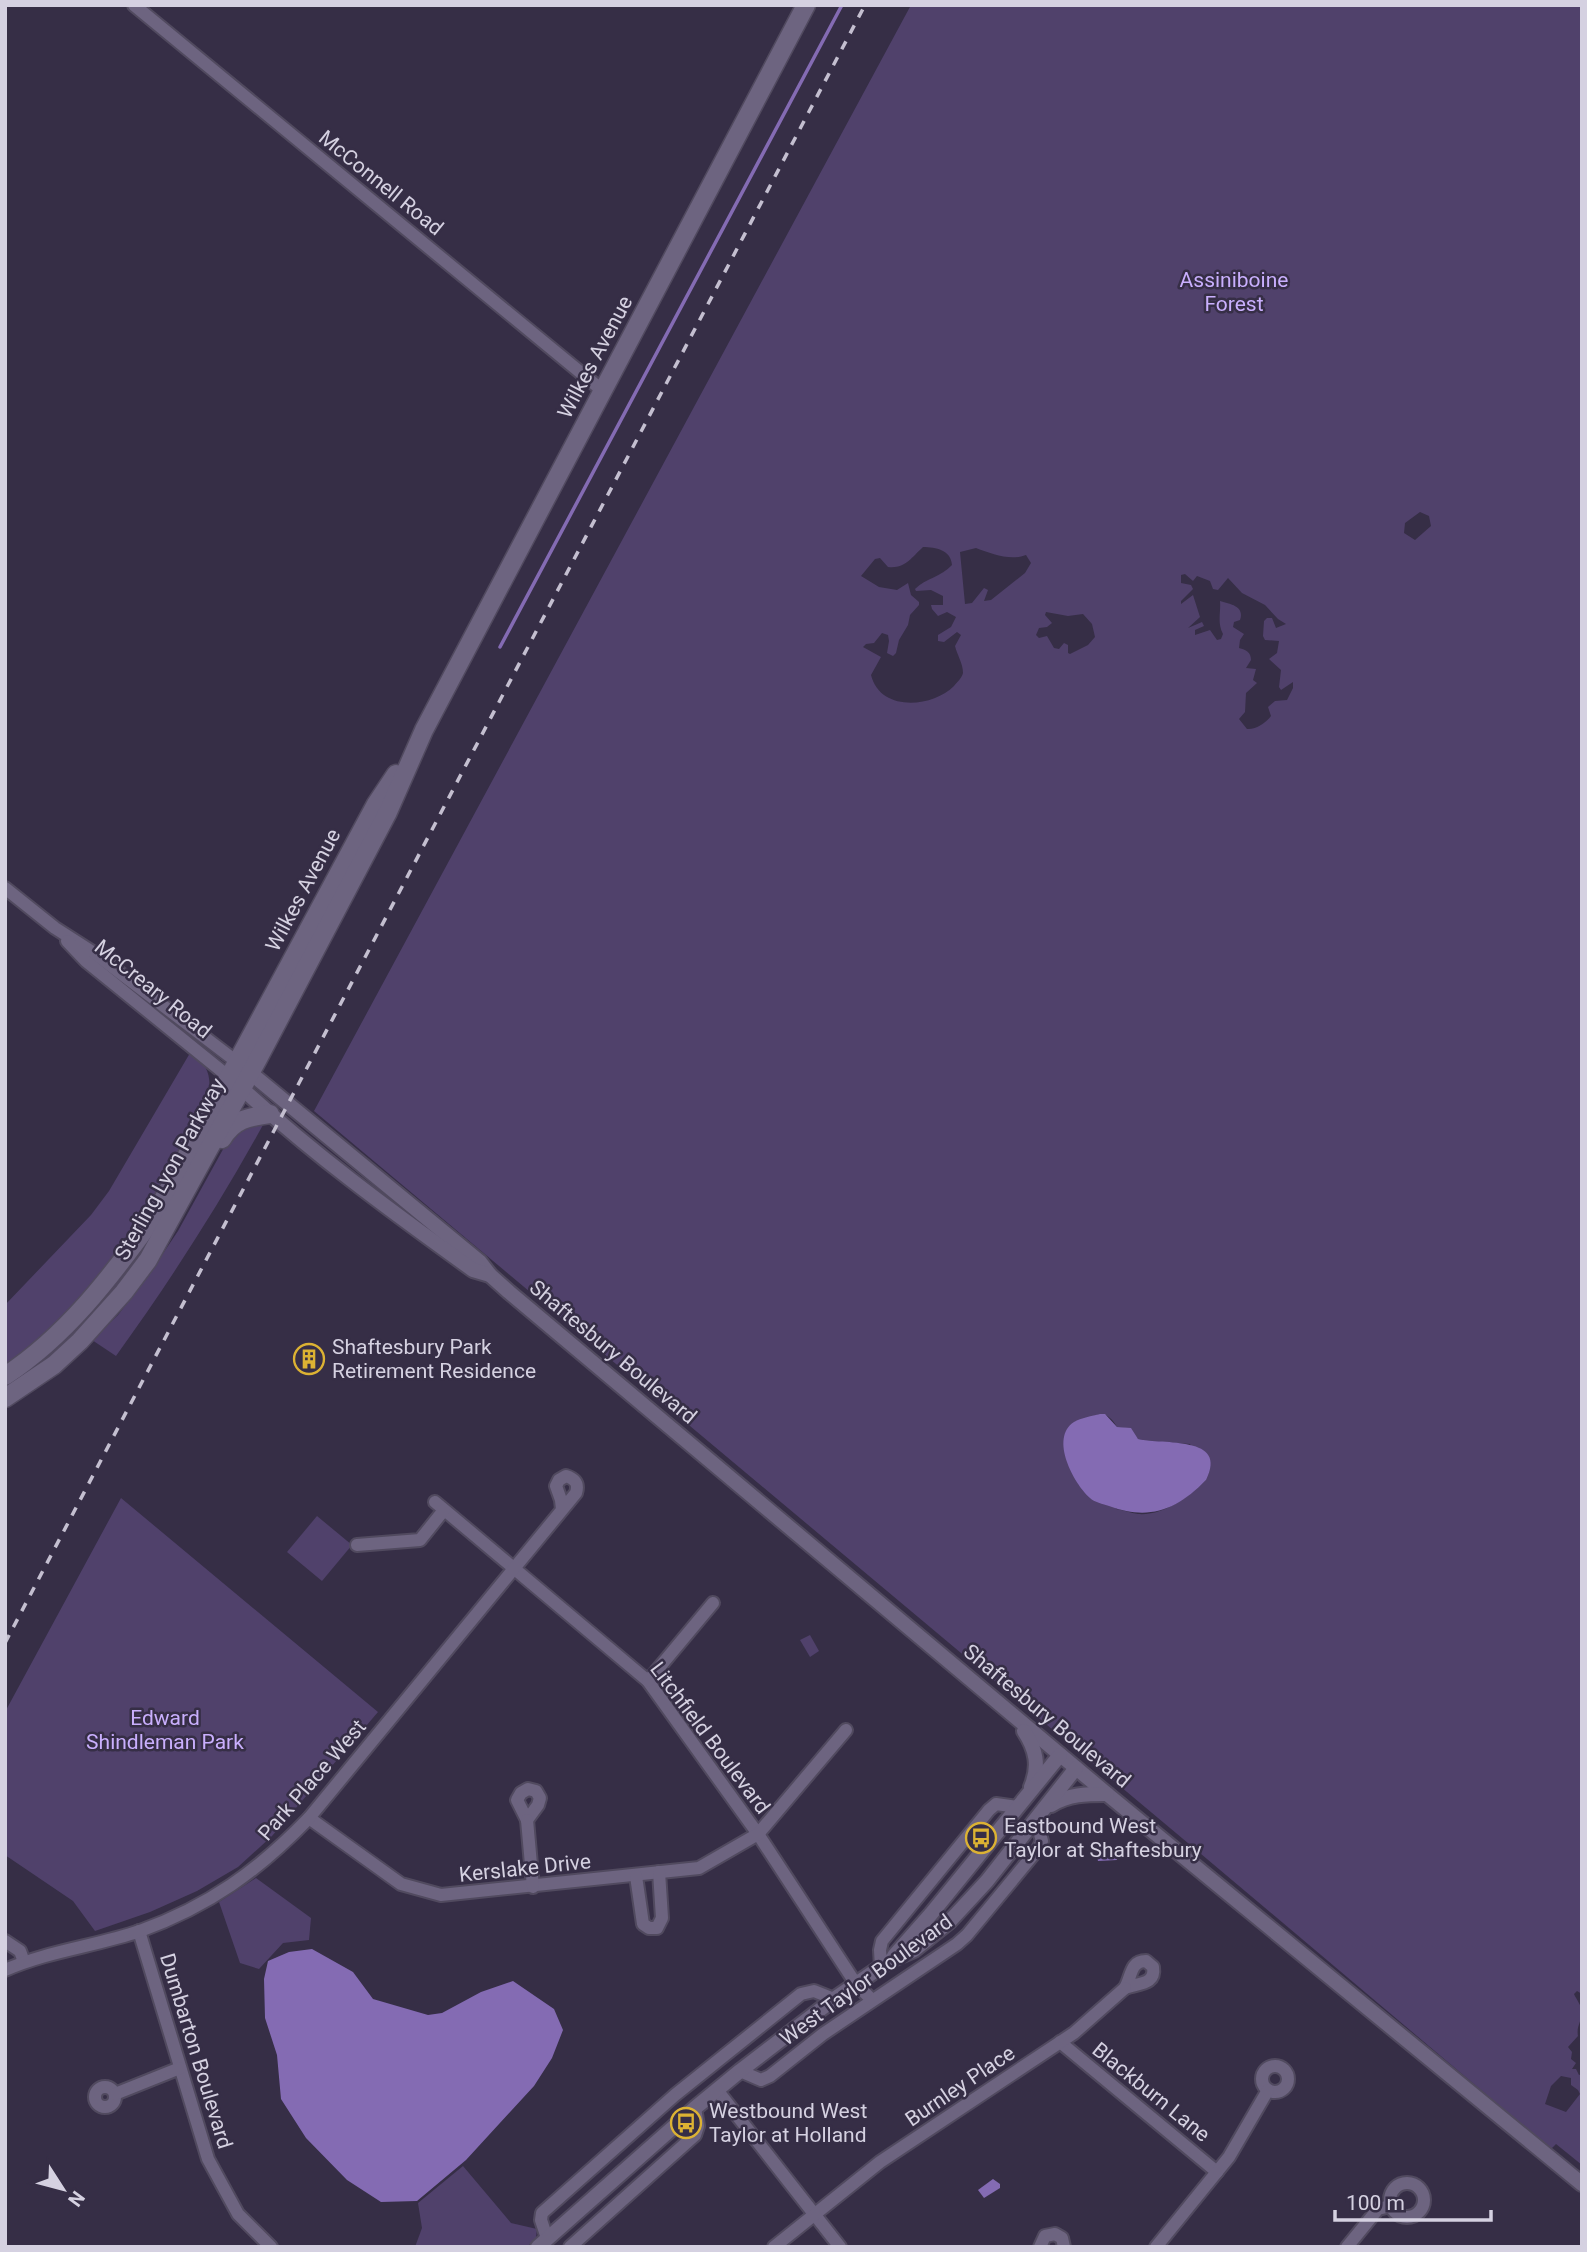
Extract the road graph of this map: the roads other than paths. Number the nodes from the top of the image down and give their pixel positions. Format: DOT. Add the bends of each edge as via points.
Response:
graph roads {
  1 [pos="134,5"];
  2 [pos="806,5"];
  3 [pos="603,391"];
  4 [pos="5,888"];
  5 [pos="240,1075"];
  6 [pos="270,1114"];
  7 [pos="190,1185"];
  8 [pos="490,1275"];
  9 [pos="5,1376"];
  10 [pos="5,1398"];
  11 [pos="562,1509"];
  12 [pos="357,1545"];
  13 [pos="514,1568"];
  14 [pos="713,1603"];
  15 [pos="648,1681"];
  16 [pos="1014,1716"];
  17 [pos="846,1730"];
  18 [pos="1060,1755"];
  19 [pos="1076,1768"];
  20 [pos="1107,1794"];
  21 [pos="1028,1795"];
  22 [pos="1018,1807"];
  23 [pos="1040,1815"];
  24 [pos="309,1818"];
  25 [pos="527,1820"];
  26 [pos="758,1834"];
  27 [pos="659,1872"];
  28 [pos="636,1876"];
  29 [pos="533,1887"];
  30 [pos="139,1931"];
  31 [pos="5,1941"];
  32 [pos="24,1962"];
  33 [pos="886,1964"];
  34 [pos="5,1970"];
  35 [pos="856,1984"];
  36 [pos="1125,1988"];
  37 [pos="834,1999"];
  38 [pos="872,2000"];
  39 [pos="1060,2042"];
  40 [pos="180,2068"];
  41 [pos="740,2071"];
  42 [pos="716,2090"];
  43 [pos="1268,2090"];
  44 [pos="115,2094"];
  45 [pos="695,2108"];
  46 [pos="1217,2172"];
  47 [pos="1582,2184"];
  48 [pos="1390,2206"];
  49 [pos="814,2214"];
  50 [pos="542,2242"];
  51 [pos="271,2247"];
  52 [pos="570,2247"];
  53 [pos="774,2247"];
  54 [pos="840,2247"];
  55 [pos="1040,2247"];
  56 [pos="1065,2247"];
  57 [pos="1156,2247"];
  58 [pos="1347,2247"];
  1 -- 3 [label="street, McConnell Road"];
  2 -- 3 [label="main road, Wilkes Avenue"];
  3 -- 5 [label="main road, Wilkes Avenue" via="424,730 376,804"];
  4 -- 5 [label="street, McCreary Road" via="94,953"];
  5 -- 6 [label="street, Shaftesbury Boulevard"];
  5 -- 7 [label="main road, Sterling Lyon Parkway"];
  5 -- 8 [label="street, Shaftesbury Boulevard" via="480,1262"];
  5 -- 9 [label="main road, Sterling Lyon Parkway" via="152,1220 109,1279 68,1325"];
  6 -- 7 [label="main road" via="236,1122"];
  6 -- 8 [label="street, Shaftesbury Boulevard" via="385,1206 473,1270"];
  7 -- 10 [label="main road, Sterling Lyon Parkway" via="148,1260 124,1292 54,1365"];
  8 -- 16 [label="street, Shaftesbury Boulevard"];
  11 -- 13 [label="street, Park Place West"];
  12 -- 13 [label="street, Litchfield Boulevard" via="420,1540 439,1506"];
  13 -- 15 [label="street, Litchfield Boulevard"];
  13 -- 24 [label="street, Park Place West"];
  14 -- 15 [label="street"];
  15 -- 26 [label="street, Litchfield Boulevard"];
  16 -- 18 [label="street, Shaftesbury Boulevard"];
  16 -- 21 [label="street" via="1033,1745 1037,1762"];
  17 -- 26 [label="street, Kerslake Drive"];
  18 -- 19 [label="street, Shaftesbury Boulevard"];
  18 -- 21 [label="street, West Taylor Boulevard"];
  19 -- 20 [label="street, Shaftesbury Boulevard"];
  19 -- 23 [label="street, West Taylor Boulevard"];
  20 -- 23 [label="street" via="1064,1798"];
  20 -- 47 [label="street, Shaftesbury Boulevard"];
  21 -- 22 [label="street, West Taylor Boulevard"];
  22 -- 33 [label="street, West Taylor Boulevard"];
  22 -- 33 [label="street, West Taylor Boulevard" via="996,1804 989,1810 882,1941 880,1950"];
  23 -- 33 [label="street, West Taylor Boulevard" via="950,1921 914,1950"];
  23 -- 38 [label="street, West Taylor Boulevard" via="1042,1841 1038,1849 967,1935"];
  24 -- 29 [label="street, Kerslake Drive" via="401,1884 441,1895"];
  24 -- 30 [label="street, Park Place West" via="251,1873 204,1903"];
  25 -- 29 [label="street"];
  26 -- 27 [label="street, Kerslake Drive" via="699,1868"];
  26 -- 35 [label="street, Litchfield Boulevard"];
  27 -- 28 [label="street, Kerslake Drive"];
  27 -- 28 [label="street" via="663,1918 657,1927 643,1924"];
  28 -- 29 [label="street, Kerslake Drive"];
  30 -- 32 [label="street, Park Place West"];
  30 -- 40 [label="street, Dumbarton Boulevard"];
  31 -- 32 [label="street" via="20,1951"];
  32 -- 34 [label="street, Park Place West"];
  33 -- 35 [label="street, West Taylor Boulevard"];
  35 -- 37 [label="street, West Taylor Boulevard"];
  35 -- 38 [label="street, Litchfield Boulevard"];
  36 -- 39 [label="street, Burnley Place"];
  37 -- 41 [label="street, West Taylor Boulevard"];
  37 -- 50 [label="street, West Taylor Boulevard" via="814,1992 802,1994 674,2095 542,2213"];
  38 -- 41 [label="street, West Taylor Boulevard" via="770,2076 761,2080"];
  39 -- 46 [label="street, Blackburn Lane"];
  39 -- 49 [label="street, Burnley Place" via="880,2162"];
  40 -- 44 [label="street"];
  40 -- 51 [label="street, Dumbarton Boulevard" via="208,2159 238,2214"];
  41 -- 42 [label="street, West Taylor Boulevard"];
  42 -- 45 [label="street, West Taylor Boulevard"];
  42 -- 49 [label="street"];
  43 -- 46 [label="street"];
  45 -- 50 [label="street, West Taylor Boulevard"];
  45 -- 52 [label="street" via="695,2135"];
  46 -- 57 [label="street"];
  48 -- 58 [label="street" via="1378,2209"];
  49 -- 53 [label="street, Burnley Place"];
  49 -- 54 [label="street"];
  55 -- 56 [label="street" via="1045,2236 1055,2234"];
}
